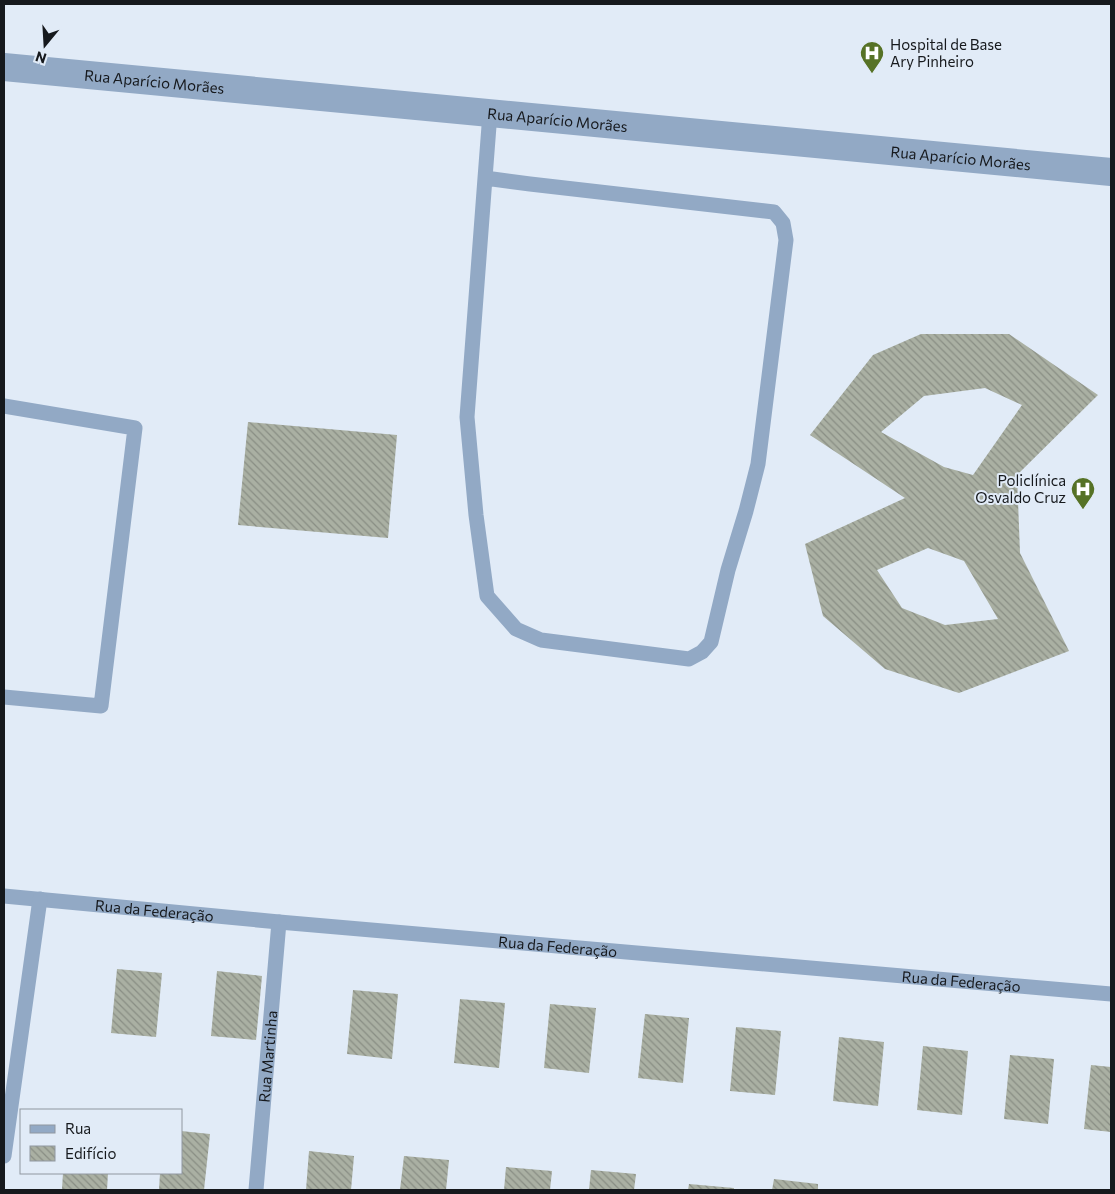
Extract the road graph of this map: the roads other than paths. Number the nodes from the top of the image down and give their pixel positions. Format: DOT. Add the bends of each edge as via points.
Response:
graph roads {
  1 [pos="4,67"];
  2 [pos="490,113"];
  3 [pos="1111,172"];
  4 [pos="485,178"];
  5 [pos="4,406"];
  6 [pos="4,697"];
  7 [pos="4,896"];
  8 [pos="40,899"];
  9 [pos="279,922"];
  10 [pos="1111,994"];
  11 [pos="10,1062"];
  12 [pos="4,1156"];
  13 [pos="256,1190"];
  1 -- 2 [label="street, Rua Aparício Morães"];
  2 -- 3 [label="street, Rua Aparício Morães"];
  2 -- 4 [label="lane"];
  4 -- 4 [label="lane" via="467,417 487,596 516,628 541,640 689,659 711,642 758,464 786,240 783,223 774,212"];
  5 -- 6 [label="lane" via="135,428 101,706"];
  7 -- 8 [label="lane, Rua da Federação"];
  8 -- 9 [label="lane, Rua da Federação"];
  8 -- 11 [label="lane"];
  9 -- 10 [label="lane, Rua da Federação"];
  9 -- 13 [label="lane, Rua Martinha"];
  11 -- 12 [label="lane"];
}
